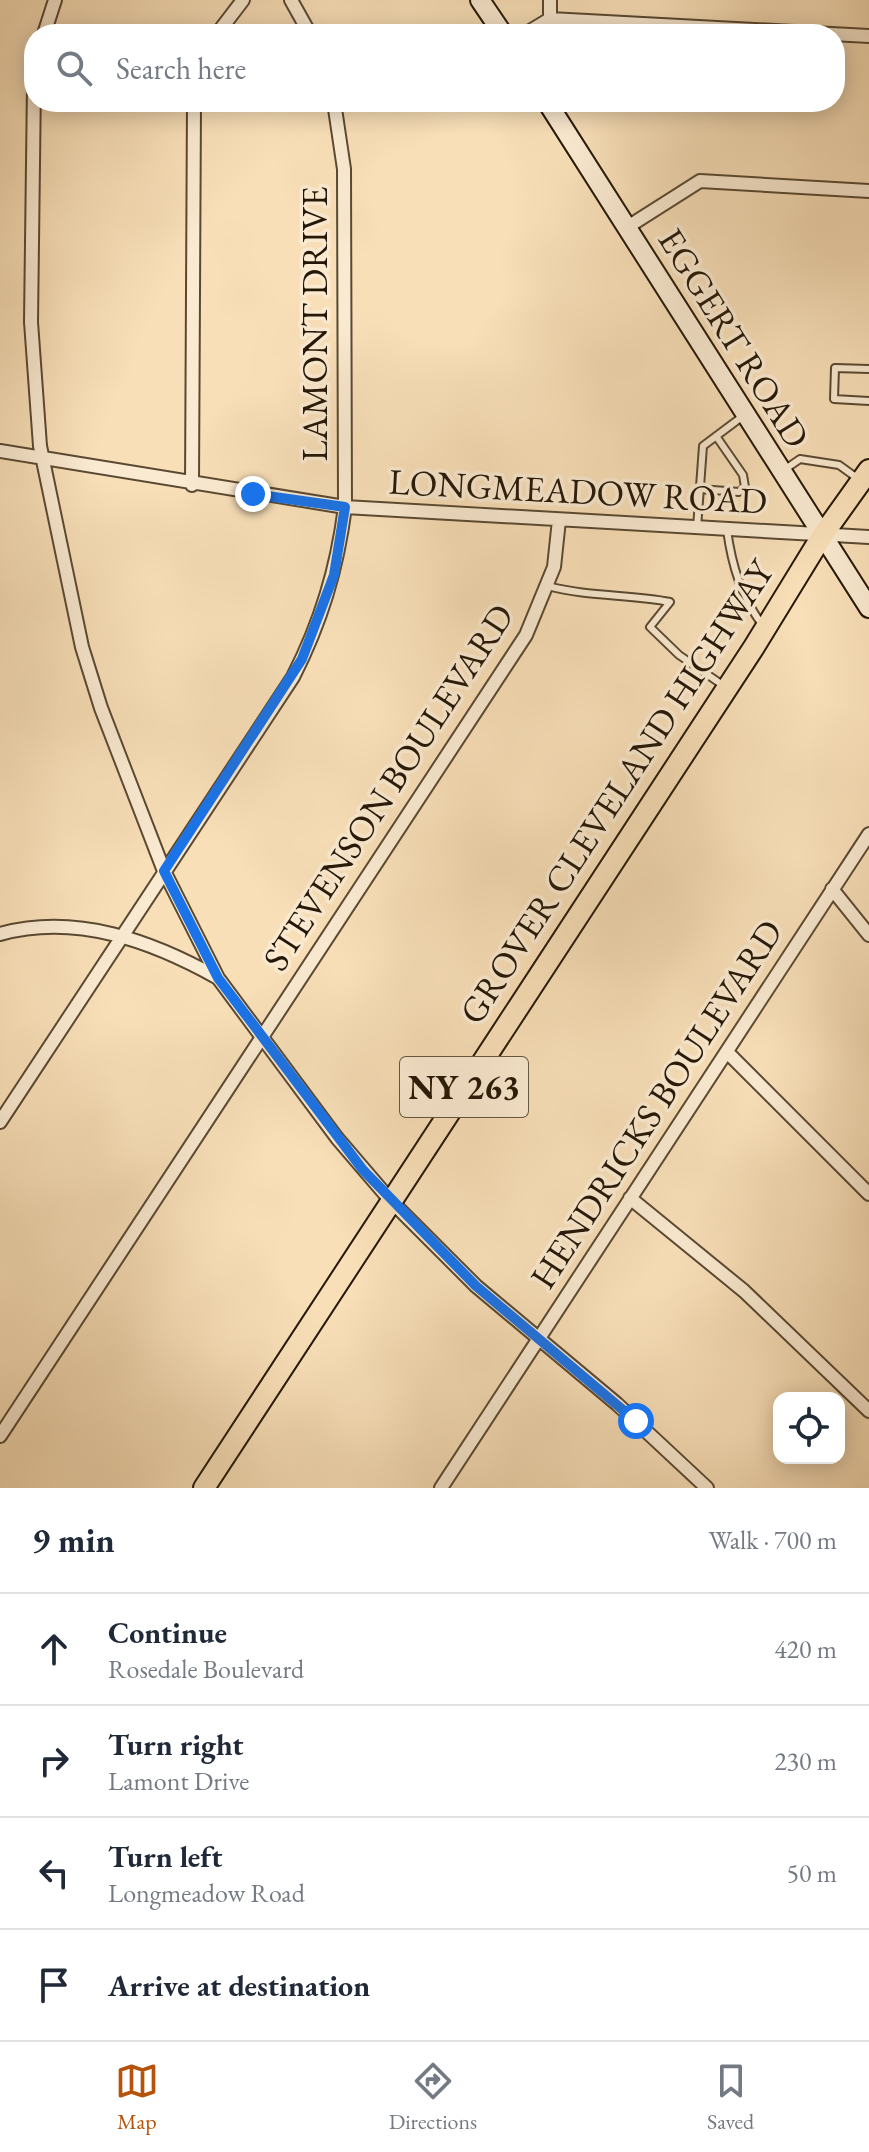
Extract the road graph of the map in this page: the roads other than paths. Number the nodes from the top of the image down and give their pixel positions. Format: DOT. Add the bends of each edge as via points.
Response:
graph roads {
  1 [pos="55,0"];
  2 [pos="243,0"];
  3 [pos="291,0"];
  4 [pos="480,0"];
  5 [pos="550,0"];
  6 [pos="550,19"];
  7 [pos="47,24"];
  8 [pos="225,24"];
  9 [pos="304,24"];
  10 [pos="496,24"];
  11 [pos="542,24"];
  12 [pos="644,24"];
  13 [pos="845,35"];
  14 [pos="869,36"];
  15 [pos="34,112"];
  16 [pos="194,112"];
  17 [pos="335,112"];
  18 [pos="553,112"];
  19 [pos="869,191"];
  20 [pos="626,228"];
  21 [pos="869,369"];
  22 [pos="869,401"];
  23 [pos="745,414"];
  24 [pos="716,436"];
  25 [pos="0,451"];
  26 [pos="43,456"];
  27 [pos="781,472"];
  28 [pos="864,482"];
  29 [pos="192,485"];
  30 [pos="700,489"];
  31 [pos="345,507"];
  32 [pos="559,520"];
  33 [pos="697,528"];
  34 [pos="727,530"];
  35 [pos="822,536"];
  36 [pos="869,537"];
  37 [pos="548,586"];
  38 [pos="869,608"];
  39 [pos="765,629"];
  40 [pos="727,688"];
  41 [pos="869,834"];
  42 [pos="164,871"];
  43 [pos="832,889"];
  44 [pos="0,934"];
  45 [pos="869,935"];
  46 [pos="120,936"];
  47 [pos="218,978"];
  48 [pos="264,1036"];
  49 [pos="727,1052"];
  50 [pos="0,1122"];
  51 [pos="869,1194"];
  52 [pos="630,1198"];
  53 [pos="391,1201"];
  54 [pos="538,1340"];
  55 [pos="869,1411"];
  56 [pos="0,1436"];
  57 [pos="204,1488"];
  58 [pos="441,1488"];
  59 [pos="707,1488"];
  1 -- 7 [label="street"];
  2 -- 8 [label="street"];
  3 -- 9 [label="street"];
  4 -- 10 [label="street"];
  5 -- 6 [label="street"];
  6 -- 11 [label="street"];
  6 -- 12 [label="street"];
  13 -- 14 [label="street"];
  15 -- 26 [label="street" via="31,322"];
  16 -- 29 [label="street"];
  17 -- 31 [label="street, LAMONT DRIVE" via="344,169"];
  18 -- 20 [label="street, EGGERT ROAD"];
  19 -- 20 [label="street" via="700,181"];
  20 -- 23 [label="street, EGGERT ROAD"];
  21 -- 22 [label="lane" via="835,368 834,399"];
  23 -- 24 [label="lane"];
  23 -- 27 [label="street, EGGERT ROAD"];
  24 -- 30 [label="lane" via="703,446"];
  24 -- 30 [label="lane" via="743,475 745,487 739,492"];
  25 -- 26 [label="street, LONGMEADOW ROAD"];
  26 -- 29 [label="street, LONGMEADOW ROAD"];
  26 -- 42 [label="street" via="88,667"];
  27 -- 28 [label="lane" via="800,459 839,465"];
  27 -- 35 [label="street, EGGERT ROAD"];
  28 -- 35 [label="main road, NY 263"];
  29 -- 31 [label="street, LONGMEADOW ROAD"];
  30 -- 33 [label="lane"];
  31 -- 32 [label="street, LONGMEADOW ROAD"];
  31 -- 42 [label="street, LAMONT DRIVE" via="330,589 299,665"];
  32 -- 33 [label="street, LONGMEADOW ROAD"];
  32 -- 37 [label="street, STEVENSON BOULEVARD"];
  33 -- 34 [label="street, LONGMEADOW ROAD"];
  34 -- 35 [label="street, LONGMEADOW ROAD"];
  34 -- 39 [label="lane" via="733,567 748,605"];
  35 -- 36 [label="street, LONGMEADOW ROAD"];
  35 -- 38 [label="street, EGGERT ROAD"];
  35 -- 39 [label="main road, GROVER CLEVELAND HIGHWAY / NY 263"];
  37 -- 40 [label="lane" via="576,594 636,595 670,602 650,627"];
  37 -- 48 [label="street, STEVENSON BOULEVARD" via="526,635"];
  39 -- 40 [label="main road, GROVER CLEVELAND HIGHWAY / NY 263"];
  40 -- 53 [label="main road, GROVER CLEVELAND HIGHWAY / NY 263"];
  41 -- 43 [label="street, HENDRICKS BOULEVARD"];
  42 -- 46 [label="street, LAMONT DRIVE"];
  42 -- 47 [label="street"];
  43 -- 45 [label="street"];
  43 -- 49 [label="street, HENDRICKS BOULEVARD"];
  44 -- 46 [label="street" via="45,927"];
  46 -- 47 [label="street" via="151,944"];
  46 -- 50 [label="street, LAMONT DRIVE"];
  47 -- 48 [label="street"];
  48 -- 53 [label="street" via="337,1138"];
  48 -- 56 [label="street, STEVENSON BOULEVARD"];
  49 -- 51 [label="street"];
  49 -- 52 [label="street, HENDRICKS BOULEVARD"];
  52 -- 54 [label="street, HENDRICKS BOULEVARD"];
  52 -- 55 [label="street" via="744,1291"];
  53 -- 54 [label="street"];
  53 -- 57 [label="main road, GROVER CLEVELAND HIGHWAY / NY 263"];
  54 -- 58 [label="street, HENDRICKS BOULEVARD"];
  54 -- 59 [label="street"];
}
